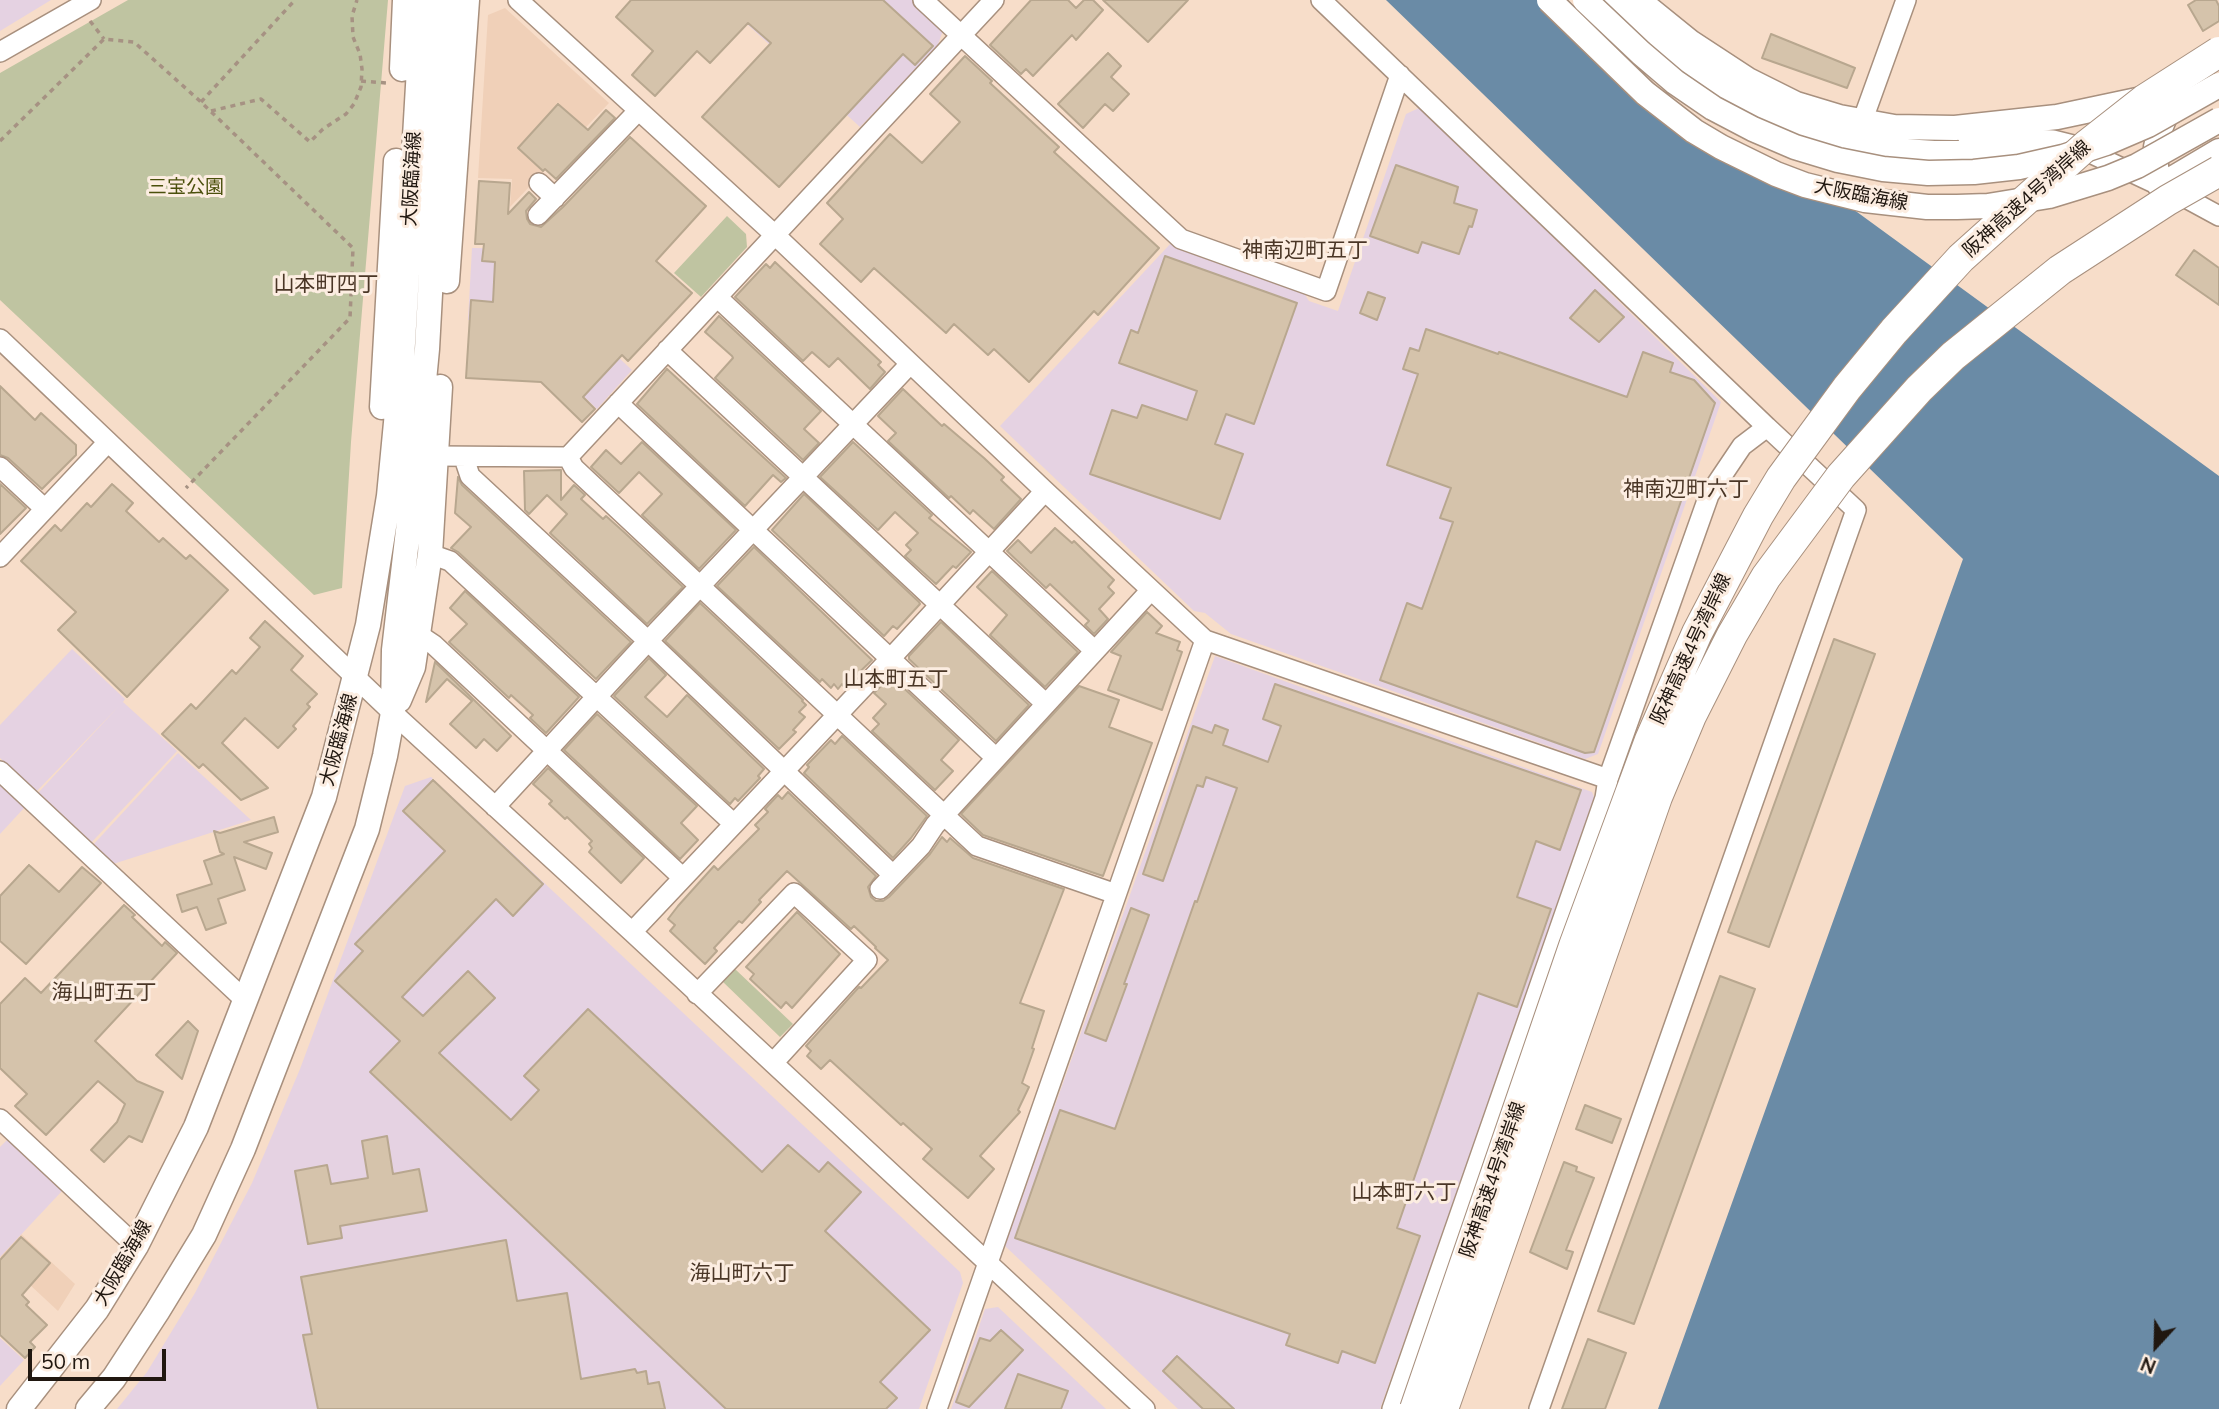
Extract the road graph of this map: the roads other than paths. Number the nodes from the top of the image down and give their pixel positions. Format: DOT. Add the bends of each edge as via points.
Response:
graph roads {
  1 [pos="405,0"];
  2 [pos="423,0"];
  3 [pos="446,0"];
  4 [pos="467,0"];
  5 [pos="518,0"];
  6 [pos="923,0"];
  7 [pos="995,0"];
  8 [pos="1321,0"];
  9 [pos="1549,0"];
  10 [pos="1586,0"];
  11 [pos="1608,0"];
  12 [pos="1638,0"];
  13 [pos="1906,0"];
  14 [pos="82,6"];
  15 [pos="961,36"];
  16 [pos="2219,40"];
  17 [pos="0,52"];
  18 [pos="2219,54"];
  19 [pos="2219,67"];
  20 [pos="1400,75"];
  21 [pos="2195,80"];
  22 [pos="2219,85"];
  23 [pos="428,108"];
  24 [pos="2100,109"];
  25 [pos="638,111"];
  26 [pos="2219,120"];
  27 [pos="1862,122"];
  28 [pos="2219,141"];
  29 [pos="2219,151"];
  30 [pos="2102,157"];
  31 [pos="2219,172"];
  32 [pos="539,183"];
  33 [pos="2160,186"];
  34 [pos="555,198"];
  35 [pos="538,215"];
  36 [pos="2219,216"];
  37 [pos="775,234"];
  38 [pos="717,297"];
  39 [pos="0,340"];
  40 [pos="667,350"];
  41 [pos="910,363"];
  42 [pos="618,403"];
  43 [pos="854,424"];
  44 [pos="1768,427"];
  45 [pos="108,442"];
  46 [pos="436,456"];
  47 [pos="568,457"];
  48 [pos="464,458"];
  49 [pos="0,467"];
  50 [pos="803,478"];
  51 [pos="1045,491"];
  52 [pos="45,509"];
  53 [pos="754,530"];
  54 [pos="990,552"];
  55 [pos="430,554"];
  56 [pos="0,557"];
  57 [pos="701,586"];
  58 [pos="373,590"];
  59 [pos="1151,590"];
  60 [pos="941,604"];
  61 [pos="419,635"];
  62 [pos="1205,640"];
  63 [pos="648,641"];
  64 [pos="1095,651"];
  65 [pos="891,658"];
  66 [pos="355,677"];
  67 [pos="598,696"];
  68 [pos="1046,704"];
  69 [pos="393,713"];
  70 [pos="838,714"];
  71 [pos="548,751"];
  72 [pos="996,758"];
  73 [pos="784,770"];
  74 [pos="0,771"];
  75 [pos="1608,779"];
  76 [pos="495,807"];
  77 [pos="944,815"];
  78 [pos="734,824"];
  79 [pos="683,878"];
  80 [pos="1116,894"];
  81 [pos="632,932"];
  82 [pos="697,994"];
  83 [pos="246,1000"];
  84 [pos="773,1063"];
  85 [pos="0,1119"];
  86 [pos="136,1246"];
  87 [pos="989,1262"];
  88 [pos="19,1409"];
  89 [pos="88,1409"];
  90 [pos="937,1409"];
  91 [pos="1145,1409"];
  92 [pos="1392,1409"];
  93 [pos="1415,1409"];
  94 [pos="1443,1409"];
  95 [pos="1539,1409"];
  1 -- 58 [label="main road"];
  2 -- 23 [label="main road, 大阪臨海線"];
  3 -- 23 [label="main road, 大阪臨海線"];
  4 -- 46 [label="main road"];
  5 -- 25 [label="street"];
  6 -- 15 [label="street"];
  7 -- 15 [label="street"];
  8 -- 20 [label="street"];
  9 -- 26 [label="main road, 大阪臨海線, bridge" via="1645,93 1694,131 1776,174 1865,200 1957,207 2049,196 2137,166"];
  10 -- 22 [label="main road, 大阪臨海線, bridge" via="1675,82 1713,108 1795,147 1883,169 1974,172 2063,157 2148,125"];
  11 -- 30 [label="main road" via="1700,74 1754,106 1811,130 1934,153"];
  12 -- 27 [label="main road" via="1748,80 1796,104"];
  13 -- 27 [label="street"];
  14 -- 17 [label="street"];
  15 -- 20 [label="street" via="1181,239 1326,291"];
  15 -- 37 [label="street"];
  16 -- 24 [label="street"];
  18 -- 21 [label="street"];
  18 -- 93 [label="highway, 阪神高速4号湾岸線, bridge" via="2144,100 2088,144 1961,258 1847,388 1758,516 1697,633 1650,740"];
  19 -- 21 [label="main road"];
  20 -- 44 [label="street"];
  21 -- 24 [label="main road"];
  21 -- 33 [label="main road" via="2168,110 2161,129 2156,148"];
  23 -- 58 [label="main road, 大阪臨海線" via="389,496"];
  23 -- 69 [label="main road, 大阪臨海線" via="427,349 394,650"];
  24 -- 27 [label="main road" via="1955,128"];
  25 -- 34 [label="street"];
  25 -- 37 [label="street"];
  27 -- 30 [label="street" via="1931,134 2053,140"];
  28 -- 33 [label="street"];
  29 -- 33 [label="main road"];
  30 -- 33 [label="street"];
  31 -- 94 [label="highway, 阪神高速4号湾岸線, bridge" via="2060,270 1953,356 1841,475 1766,577 1691,716 1657,797"];
  32 -- 34 [label="street"];
  33 -- 36 [label="street"];
  34 -- 35 [label="street"];
  37 -- 38 [label="street"];
  37 -- 41 [label="street"];
  38 -- 40 [label="street"];
  38 -- 43 [label="street"];
  39 -- 45 [label="street"];
  40 -- 42 [label="street"];
  40 -- 50 [label="street"];
  41 -- 43 [label="street"];
  41 -- 51 [label="street"];
  42 -- 47 [label="street"];
  42 -- 53 [label="street"];
  43 -- 50 [label="street"];
  43 -- 54 [label="street"];
  44 -- 75 [label="street" via="1742,446 1709,495"];
  44 -- 95 [label="street" via="1856,510"];
  45 -- 52 [label="street"];
  45 -- 66 [label="street"];
  46 -- 48 [label="street"];
  46 -- 55 [label="main road"];
  47 -- 48 [label="street"];
  47 -- 57 [label="street" via="574,468"];
  48 -- 63 [label="street" via="470,476"];
  49 -- 52 [label="street"];
  50 -- 53 [label="street"];
  50 -- 60 [label="street"];
  51 -- 54 [label="street"];
  51 -- 59 [label="street"];
  52 -- 56 [label="street"];
  53 -- 57 [label="street"];
  53 -- 65 [label="street"];
  54 -- 60 [label="street"];
  54 -- 64 [label="street"];
  55 -- 61 [label="main road"];
  55 -- 67 [label="street" via="450,561"];
  57 -- 63 [label="street"];
  57 -- 70 [label="street"];
  58 -- 66 [label="main road, 大阪臨海線"];
  59 -- 62 [label="street"];
  59 -- 64 [label="street"];
  60 -- 65 [label="street"];
  60 -- 68 [label="street"];
  61 -- 69 [label="main road" via="413,667"];
  61 -- 71 [label="street"];
  62 -- 75 [label="street"];
  62 -- 80 [label="street"];
  63 -- 67 [label="street"];
  63 -- 73 [label="street"];
  64 -- 68 [label="street"];
  65 -- 70 [label="street"];
  65 -- 72 [label="street"];
  66 -- 69 [label="street"];
  66 -- 83 [label="main road, 大阪臨海線" via="324,797"];
  67 -- 71 [label="street"];
  67 -- 78 [label="street"];
  68 -- 72 [label="street"];
  69 -- 76 [label="street"];
  69 -- 89 [label="main road, 大阪臨海線" via="367,829 243,1149 197,1246 114,1378"];
  70 -- 73 [label="street"];
  70 -- 77 [label="street"];
  71 -- 76 [label="street"];
  71 -- 79 [label="street"];
  72 -- 77 [label="street"];
  73 -- 77 [label="street" via="887,882"];
  73 -- 78 [label="street"];
  74 -- 83 [label="street"];
  75 -- 92 [label="street"];
  76 -- 81 [label="street"];
  77 -- 80 [label="street" via="977,846"];
  78 -- 79 [label="street"];
  79 -- 81 [label="street"];
  80 -- 87 [label="street"];
  81 -- 82 [label="street"];
  82 -- 84 [label="street"];
  82 -- 84 [label="street" via="794,893 867,960"];
  83 -- 86 [label="main road, 大阪臨海線" via="196,1127"];
  84 -- 87 [label="street"];
  85 -- 86 [label="street"];
  86 -- 88 [label="main road, 大阪臨海線" via="97,1309"];
  87 -- 90 [label="street"];
  87 -- 91 [label="street"];
}
